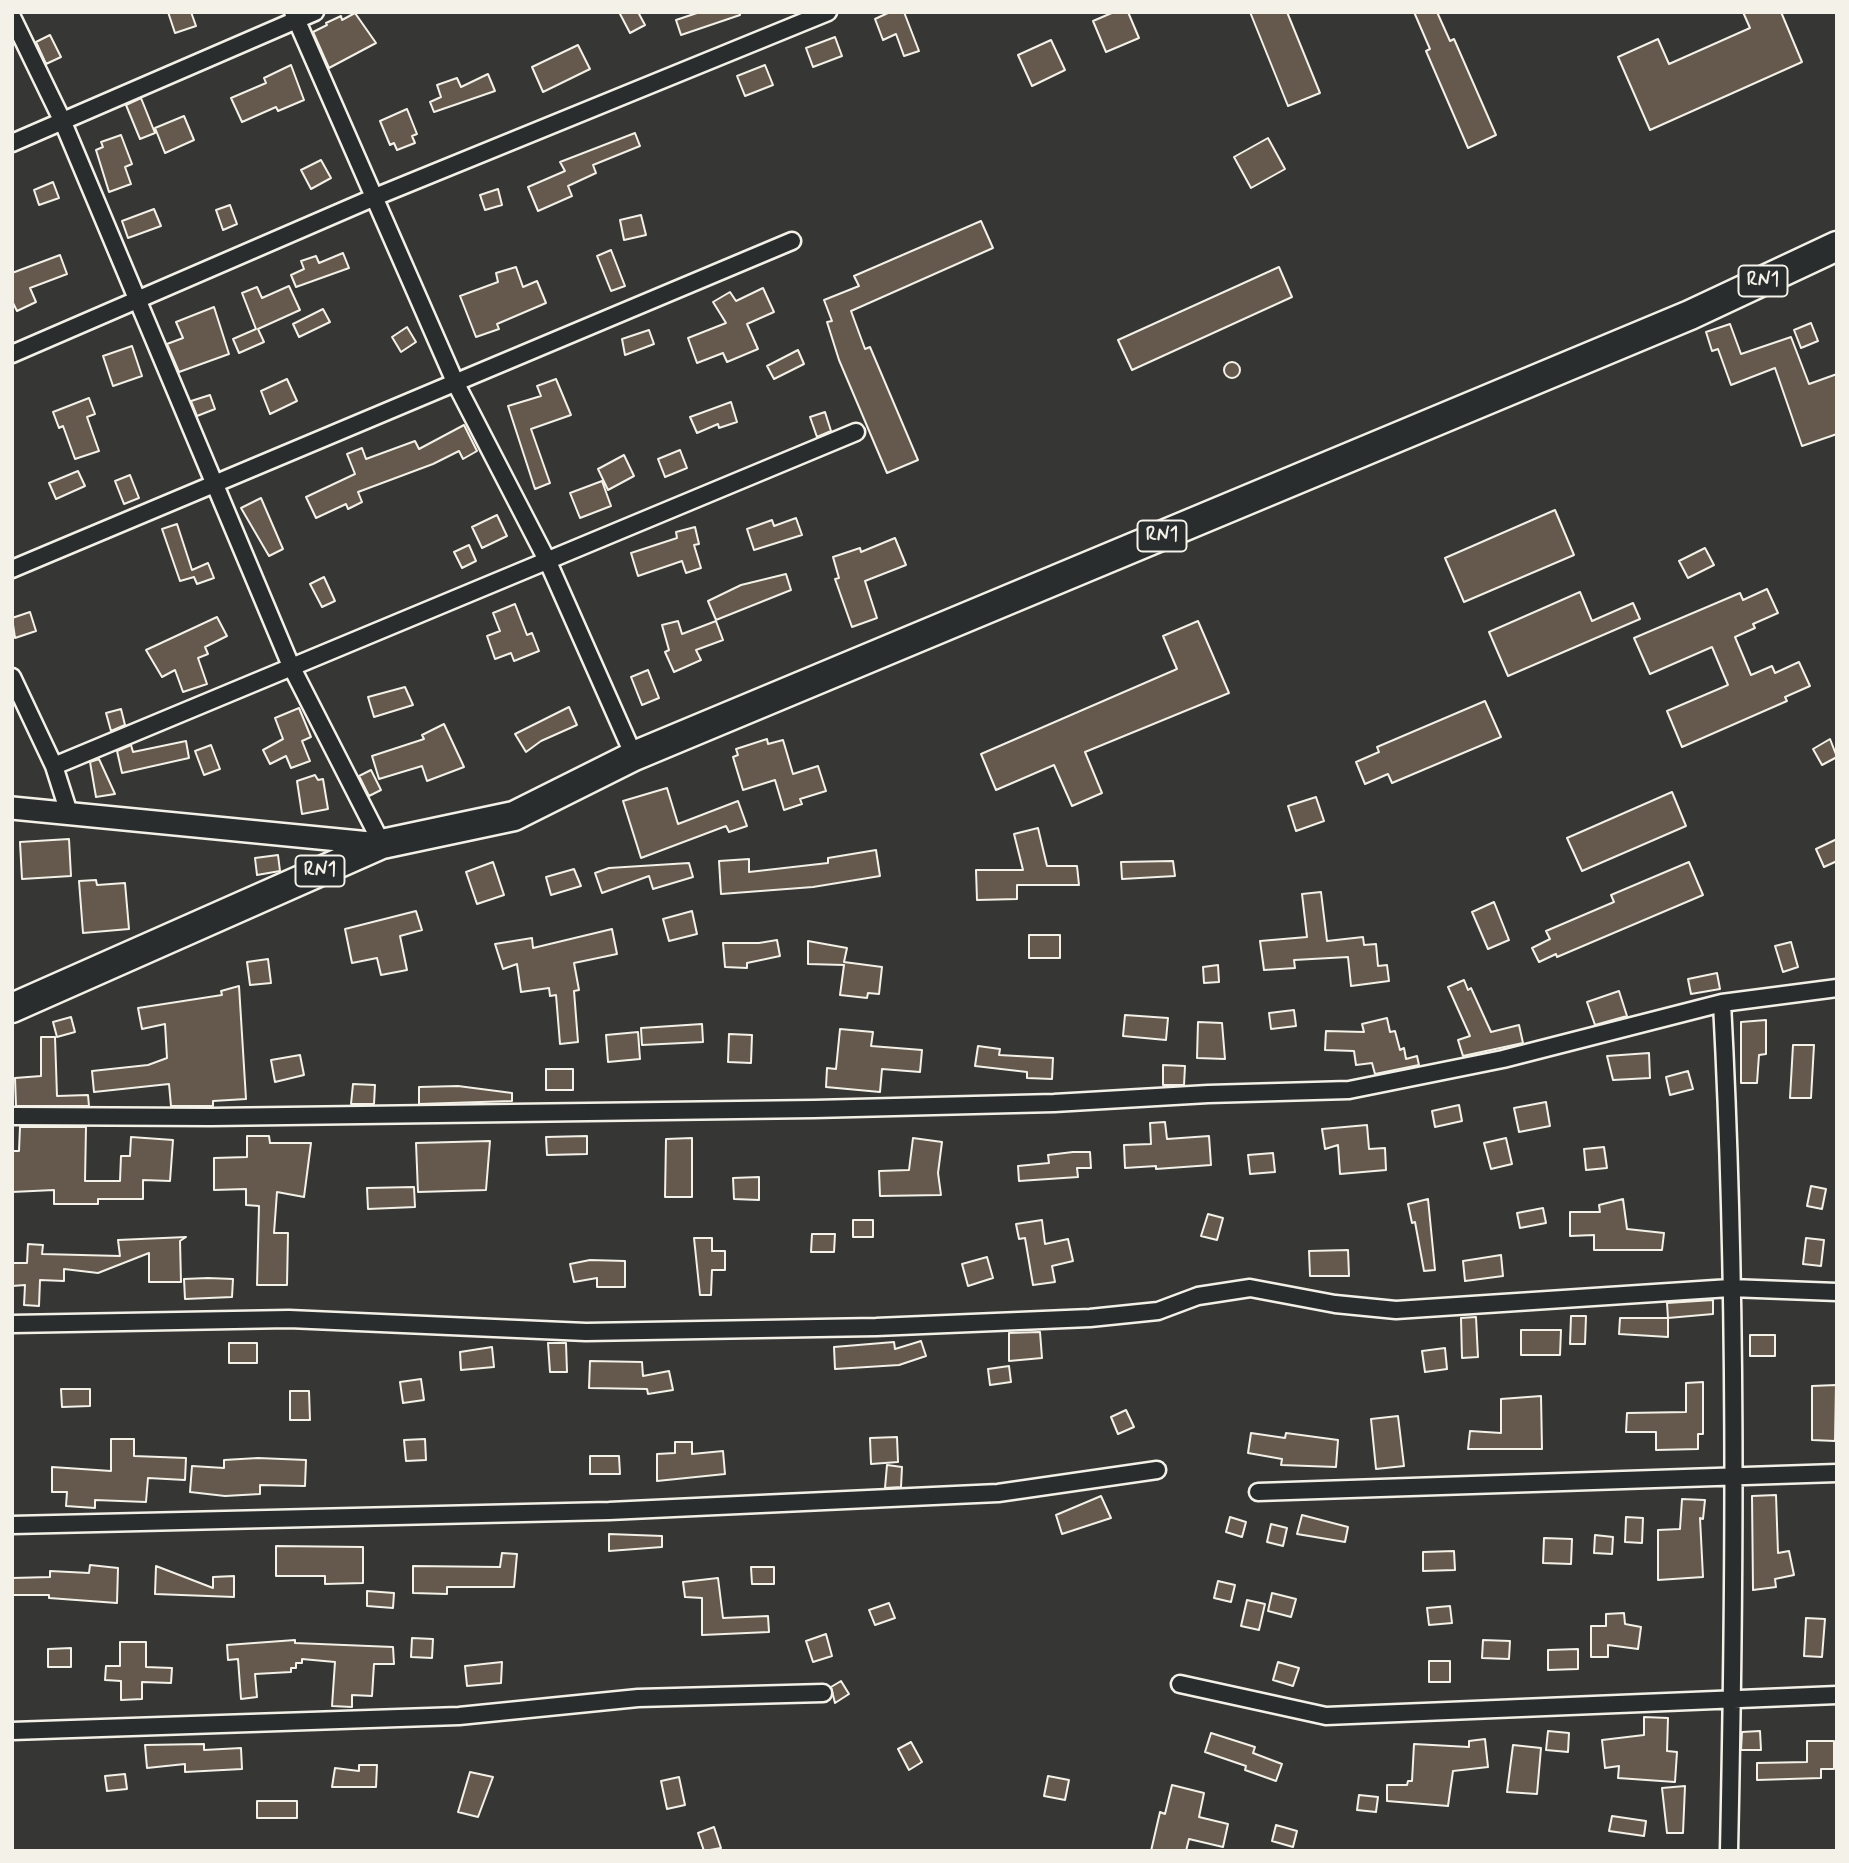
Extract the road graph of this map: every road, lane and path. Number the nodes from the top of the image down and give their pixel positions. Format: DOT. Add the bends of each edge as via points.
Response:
graph roads {
  1 [pos="315,12"];
  2 [pos="828,12"];
  3 [pos="295,16"];
  4 [pos="12,17"];
  5 [pos="62,120"];
  6 [pos="12,143"];
  7 [pos="375,197"];
  8 [pos="792,241"];
  9 [pos="1837,246"];
  10 [pos="136,299"];
  11 [pos="12,355"];
  12 [pos="456,384"];
  13 [pos="856,432"];
  14 [pos="212,484"];
  15 [pos="548,562"];
  16 [pos="12,569"];
  17 [pos="291,666"];
  18 [pos="12,677"];
  19 [pos="634,756"];
  20 [pos="54,765"];
  21 [pos="12,808"];
  22 [pos="69,813"];
  23 [pos="382,844"];
  24 [pos="1837,988"];
  25 [pos="1722,1003"];
  26 [pos="12,1008"];
  27 [pos="12,1116"];
  28 [pos="1730,1289"];
  29 [pos="1837,1292"];
  30 [pos="12,1324"];
  31 [pos="1157,1470"];
  32 [pos="1837,1473"];
  33 [pos="1734,1478"];
  34 [pos="1258,1492"];
  35 [pos="12,1525"];
  36 [pos="1180,1684"];
  37 [pos="823,1693"];
  38 [pos="1837,1695"];
  39 [pos="1732,1697"];
  40 [pos="12,1731"];
  41 [pos="1729,1851"];
  1 -- 3 [label="street"];
  2 -- 7 [label="street"];
  3 -- 5 [label="street"];
  3 -- 7 [label="street"];
  4 -- 5 [label="street"];
  5 -- 6 [label="street"];
  5 -- 10 [label="street"];
  7 -- 10 [label="street"];
  7 -- 12 [label="street"];
  8 -- 12 [label="street"];
  9 -- 19 [label="highway, RN1" via="1677,321"];
  10 -- 11 [label="street"];
  10 -- 14 [label="street"];
  12 -- 14 [label="street"];
  12 -- 15 [label="street"];
  13 -- 15 [label="street"];
  14 -- 16 [label="street"];
  14 -- 17 [label="street"];
  15 -- 17 [label="street"];
  15 -- 19 [label="street"];
  17 -- 20 [label="street"];
  17 -- 23 [label="street"];
  18 -- 20 [label="street"];
  19 -- 23 [label="highway, RN1" via="514,816"];
  20 -- 22 [label="street"];
  21 -- 22 [label="street"];
  22 -- 23 [label="street"];
  23 -- 26 [label="highway, RN1"];
  24 -- 25 [label="street"];
  25 -- 27 [label="street" via="1503,1059 1349,1090 814,1109"];
  25 -- 28 [label="street"];
  28 -- 29 [label="street"];
  28 -- 30 [label="street" via="1396,1310 1250,1288 1198,1296 1158,1311 876,1327 586,1332 289,1319"];
  28 -- 33 [label="street"];
  31 -- 35 [label="street" via="998,1493 664,1509"];
  32 -- 33 [label="street"];
  33 -- 34 [label="street"];
  33 -- 39 [label="street"];
  36 -- 39 [label="street" via="1326,1716"];
  37 -- 40 [label="street" via="638,1699 459,1716"];
  38 -- 39 [label="street"];
  39 -- 41 [label="street"];
}
